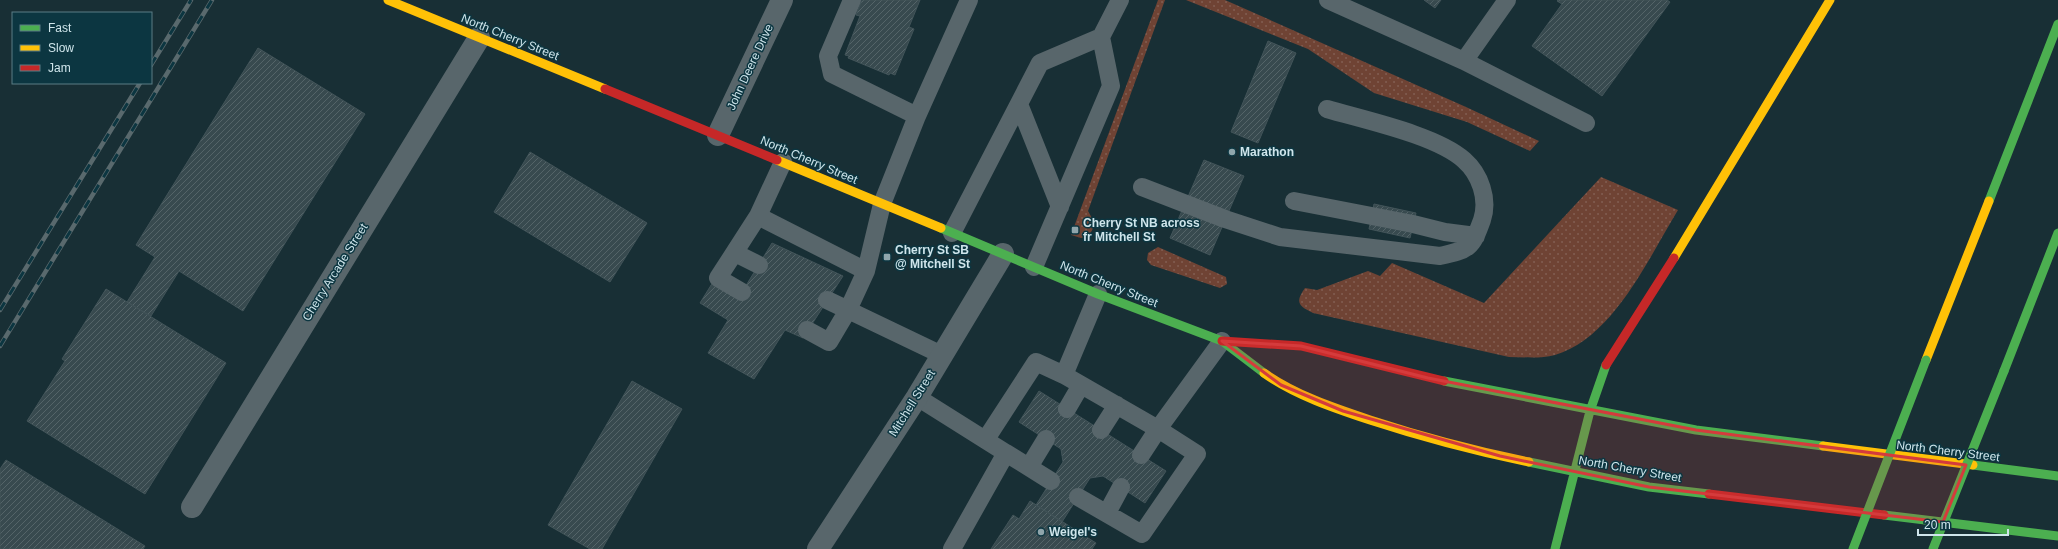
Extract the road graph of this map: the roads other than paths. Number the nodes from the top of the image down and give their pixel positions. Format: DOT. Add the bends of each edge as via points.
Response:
graph roads {
  1 [pos="388,0"];
  2 [pos="782,0"];
  3 [pos="852,0"];
  4 [pos="969,0"];
  5 [pos="1120,0"];
  6 [pos="1328,0"];
  7 [pos="1507,0"];
  8 [pos="1830,0"];
  9 [pos="2058,24"];
  10 [pos="1101,37"];
  11 [pos="479,38"];
  12 [pos="1464,61"];
  13 [pos="1019,104"];
  14 [pos="1328,109"];
  15 [pos="917,116"];
  16 [pos="1586,123"];
  17 [pos="718,135"];
  18 [pos="783,162"];
  19 [pos="1142,187"];
  20 [pos="1294,201"];
  21 [pos="882,204"];
  22 [pos="1060,207"];
  23 [pos="758,216"];
  24 [pos="952,233"];
  25 [pos="2058,233"];
  26 [pos="1476,236"];
  27 [pos="735,253"];
  28 [pos="1003,254"];
  29 [pos="759,265"];
  30 [pos="1034,267"];
  31 [pos="866,271"];
  32 [pos="742,292"];
  33 [pos="1098,294"];
  34 [pos="827,300"];
  35 [pos="848,310"];
  36 [pos="807,330"];
  37 [pos="1222,341"];
  38 [pos="942,355"];
  39 [pos="1064,375"];
  40 [pos="1081,384"];
  41 [pos="917,397"];
  42 [pos="1117,405"];
  43 [pos="1067,409"];
  44 [pos="1590,410"];
  45 [pos="1158,428"];
  46 [pos="1101,430"];
  47 [pos="986,439"];
  48 [pos="1046,439"];
  49 [pos="1006,453"];
  50 [pos="1141,455"];
  51 [pos="1029,467"];
  52 [pos="1575,472"];
  53 [pos="2058,476"];
  54 [pos="1051,481"];
  55 [pos="1122,487"];
  56 [pos="1078,497"];
  57 [pos="192,507"];
  58 [pos="1107,512"];
  59 [pos="2058,536"];
  60 [pos="818,549"];
  61 [pos="952,549"];
  62 [pos="1555,549"];
  63 [pos="1853,549"];
  64 [pos="1933,549"];
  1 -- 11 [label="main road, North Cherry Street"];
  2 -- 17 [label="street, John Deere Drive"];
  3 -- 15 [label="lane" via="828,56 832,74"];
  4 -- 15 [label="lane"];
  5 -- 10 [label="lane"];
  6 -- 12 [label="lane"];
  7 -- 12 [label="lane"];
  8 -- 44 [label="main road" via="1639,315 1605,366"];
  9 -- 63 [label="main road, bridge"];
  10 -- 13 [label="lane" via="1040,63"];
  10 -- 22 [label="lane" via="1111,86"];
  11 -- 17 [label="main road, North Cherry Street"];
  11 -- 57 [label="street, Cherry Arcade Street"];
  12 -- 16 [label="lane"];
  13 -- 22 [label="lane"];
  13 -- 24 [label="lane"];
  14 -- 26 [label="lane" via="1431,140 1464,160 1481,184 1485,210"];
  15 -- 21 [label="lane"];
  17 -- 18 [label="main road, North Cherry Street"];
  18 -- 21 [label="main road, North Cherry Street"];
  18 -- 23 [label="lane"];
  19 -- 26 [label="lane" via="1280,237 1440,256 1456,253 1470,246"];
  20 -- 26 [label="lane"];
  21 -- 24 [label="main road, North Cherry Street"];
  21 -- 31 [label="lane"];
  22 -- 30 [label="lane"];
  23 -- 27 [label="lane"];
  23 -- 31 [label="lane"];
  24 -- 28 [label="main road, North Cherry Street"];
  25 -- 64 [label="main road, bridge"];
  27 -- 29 [label="lane"];
  27 -- 32 [label="lane" via="718,278"];
  28 -- 30 [label="main road, North Cherry Street"];
  28 -- 38 [label="street, Mitchell Street"];
  30 -- 33 [label="main road, North Cherry Street"];
  31 -- 35 [label="lane"];
  33 -- 37 [label="main road, North Cherry Street"];
  33 -- 39 [label="lane"];
  34 -- 35 [label="lane"];
  35 -- 36 [label="lane" via="829,342"];
  35 -- 38 [label="lane"];
  37 -- 44 [label="main road, North Cherry Street" via="1301,346 1428,378"];
  37 -- 45 [label="lane"];
  37 -- 52 [label="main road, North Cherry Street" via="1281,385 1343,410 1422,436"];
  38 -- 41 [label="street, Mitchell Street"];
  39 -- 40 [label="lane"];
  39 -- 47 [label="lane" via="1036,362"];
  40 -- 42 [label="lane"];
  40 -- 43 [label="lane"];
  41 -- 47 [label="lane"];
  41 -- 60 [label="street, Mitchell Street"];
  42 -- 45 [label="lane"];
  42 -- 46 [label="lane"];
  44 -- 52 [label="main road"];
  44 -- 53 [label="main road, North Cherry Street" via="1704,431"];
  45 -- 50 [label="lane"];
  45 -- 58 [label="lane" via="1197,454 1142,534"];
  47 -- 49 [label="lane"];
  48 -- 51 [label="lane"];
  49 -- 51 [label="lane"];
  49 -- 61 [label="lane"];
  51 -- 54 [label="lane"];
  52 -- 59 [label="main road, North Cherry Street" via="1650,487"];
  52 -- 62 [label="main road"];
  55 -- 58 [label="lane"];
  56 -- 58 [label="lane"];
}
